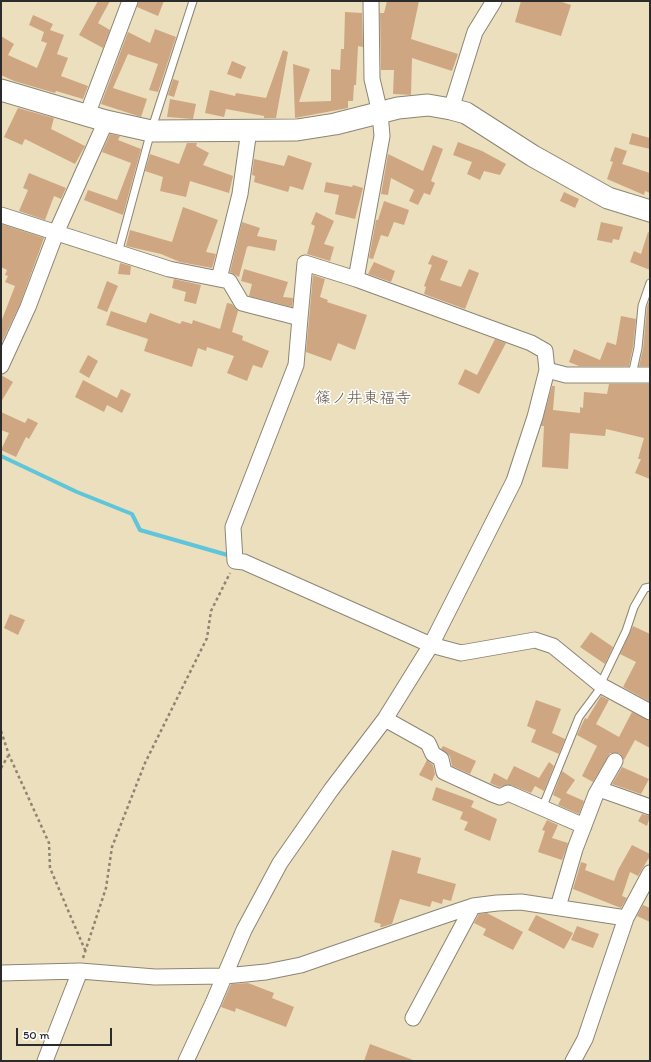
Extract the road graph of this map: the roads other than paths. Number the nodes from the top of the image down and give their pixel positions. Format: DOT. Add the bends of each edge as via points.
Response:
graph roads {
  1 [pos="130,1"];
  2 [pos="193,1"];
  3 [pos="371,1"];
  4 [pos="494,1"];
  5 [pos="1,90"];
  6 [pos="451,109"];
  7 [pos="380,113"];
  8 [pos="96,118"];
  9 [pos="249,130"];
  10 [pos="151,131"];
  11 [pos="650,211"];
  12 [pos="1,215"];
  13 [pos="56,233"];
  14 [pos="118,253"];
  15 [pos="356,279"];
  16 [pos="219,280"];
  17 [pos="650,284"];
  18 [pos="300,318"];
  19 [pos="1,366"];
  20 [pos="547,370"];
  21 [pos="632,374"];
  22 [pos="650,375"];
  23 [pos="650,587"];
  24 [pos="431,645"];
  25 [pos="602,686"];
  26 [pos="650,712"];
  27 [pos="385,719"];
  28 [pos="615,761"];
  29 [pos="599,788"];
  30 [pos="650,807"];
  31 [pos="545,809"];
  32 [pos="584,826"];
  33 [pos="650,873"];
  34 [pos="473,906"];
  35 [pos="558,907"];
  36 [pos="626,918"];
  37 [pos="80,971"];
  38 [pos="1,973"];
  39 [pos="225,976"];
  40 [pos="413,1018"];
  41 [pos="45,1061"];
  42 [pos="186,1061"];
  43 [pos="573,1061"];
  1 -- 8 [label="street"];
  2 -- 10 [label="lane"];
  3 -- 7 [label="street" via="372,79"];
  4 -- 6 [label="street" via="475,32"];
  5 -- 8 [label="street"];
  6 -- 7 [label="street" via="428,105"];
  6 -- 11 [label="street" via="466,113 533,156 608,198"];
  7 -- 9 [label="street" via="297,130"];
  7 -- 15 [label="street" via="382,136"];
  8 -- 10 [label="street"];
  8 -- 13 [label="street"];
  9 -- 10 [label="street"];
  9 -- 16 [label="street" via="240,194"];
  10 -- 14 [label="lane"];
  12 -- 13 [label="street"];
  13 -- 14 [label="street"];
  13 -- 19 [label="street" via="28,307"];
  14 -- 16 [label="street" via="169,269"];
  15 -- 18 [label="street" via="306,263"];
  15 -- 20 [label="street" via="531,343 545,351"];
  16 -- 18 [label="street" via="229,281 242,303"];
  17 -- 21 [label="lane" via="642,306 638,348"];
  18 -- 24 [label="street" via="296,365 233,527 235,561 244,562"];
  20 -- 21 [label="street" via="566,375"];
  20 -- 24 [label="street" via="514,481"];
  21 -- 22 [label="street"];
  23 -- 25 [label="lane" via="645,588 634,607"];
  24 -- 25 [label="street" via="461,653 535,640 553,646"];
  24 -- 27 [label="street"];
  25 -- 26 [label="street"];
  25 -- 31 [label="lane" via="579,717 545,801"];
  27 -- 31 [label="street" via="428,743 433,754 441,759 444,772 492,794 500,796 508,793"];
  27 -- 39 [label="street" via="280,863 244,930"];
  28 -- 29 [label="street"];
  29 -- 30 [label="street"];
  29 -- 32 [label="street"];
  31 -- 32 [label="street"];
  32 -- 35 [label="street" via="565,878"];
  33 -- 36 [label="street"];
  34 -- 35 [label="street" via="521,902"];
  34 -- 39 [label="street" via="301,965"];
  34 -- 40 [label="street"];
  35 -- 36 [label="street"];
  36 -- 43 [label="street" via="585,1039"];
  37 -- 38 [label="street"];
  37 -- 39 [label="street" via="155,978"];
  37 -- 41 [label="street"];
  39 -- 42 [label="street"];
}
